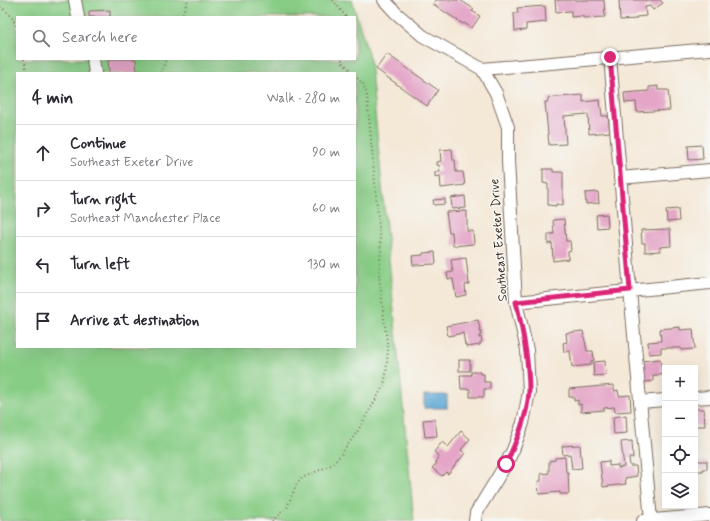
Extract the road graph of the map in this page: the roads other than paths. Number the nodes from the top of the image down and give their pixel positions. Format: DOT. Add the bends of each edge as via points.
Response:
graph roads {
  1 [pos="75,0"];
  2 [pos="384,0"];
  3 [pos="78,16"];
  4 [pos="710,49"];
  5 [pos="610,57"];
  6 [pos="93,60"];
  7 [pos="482,69"];
  8 [pos="95,72"];
  9 [pos="710,170"];
  10 [pos="620,178"];
  11 [pos="710,283"];
  12 [pos="630,290"];
  13 [pos="516,302"];
  14 [pos="710,397"];
  15 [pos="698,398"];
  16 [pos="662,400"];
  17 [pos="640,402"];
  18 [pos="710,515"];
  19 [pos="475,521"];
  20 [pos="647,521"];
  1 -- 3 [label="street"];
  2 -- 7 [label="street" via="423,36"];
  4 -- 5 [label="street"];
  5 -- 7 [label="street"];
  5 -- 10 [label="street"];
  6 -- 8 [label="street"];
  7 -- 13 [label="street, Southeast Exeter Drive" via="496,93 508,127"];
  9 -- 10 [label="street"];
  10 -- 12 [label="street"];
  11 -- 12 [label="street"];
  12 -- 13 [label="street"];
  12 -- 17 [label="street"];
  13 -- 19 [label="street, Southeast Exeter Drive" via="527,350 529,392 523,423 513,450 476,513"];
  14 -- 15 [label="street"];
  16 -- 17 [label="street"];
  17 -- 20 [label="street"];
  18 -- 20 [label="street"];
}
